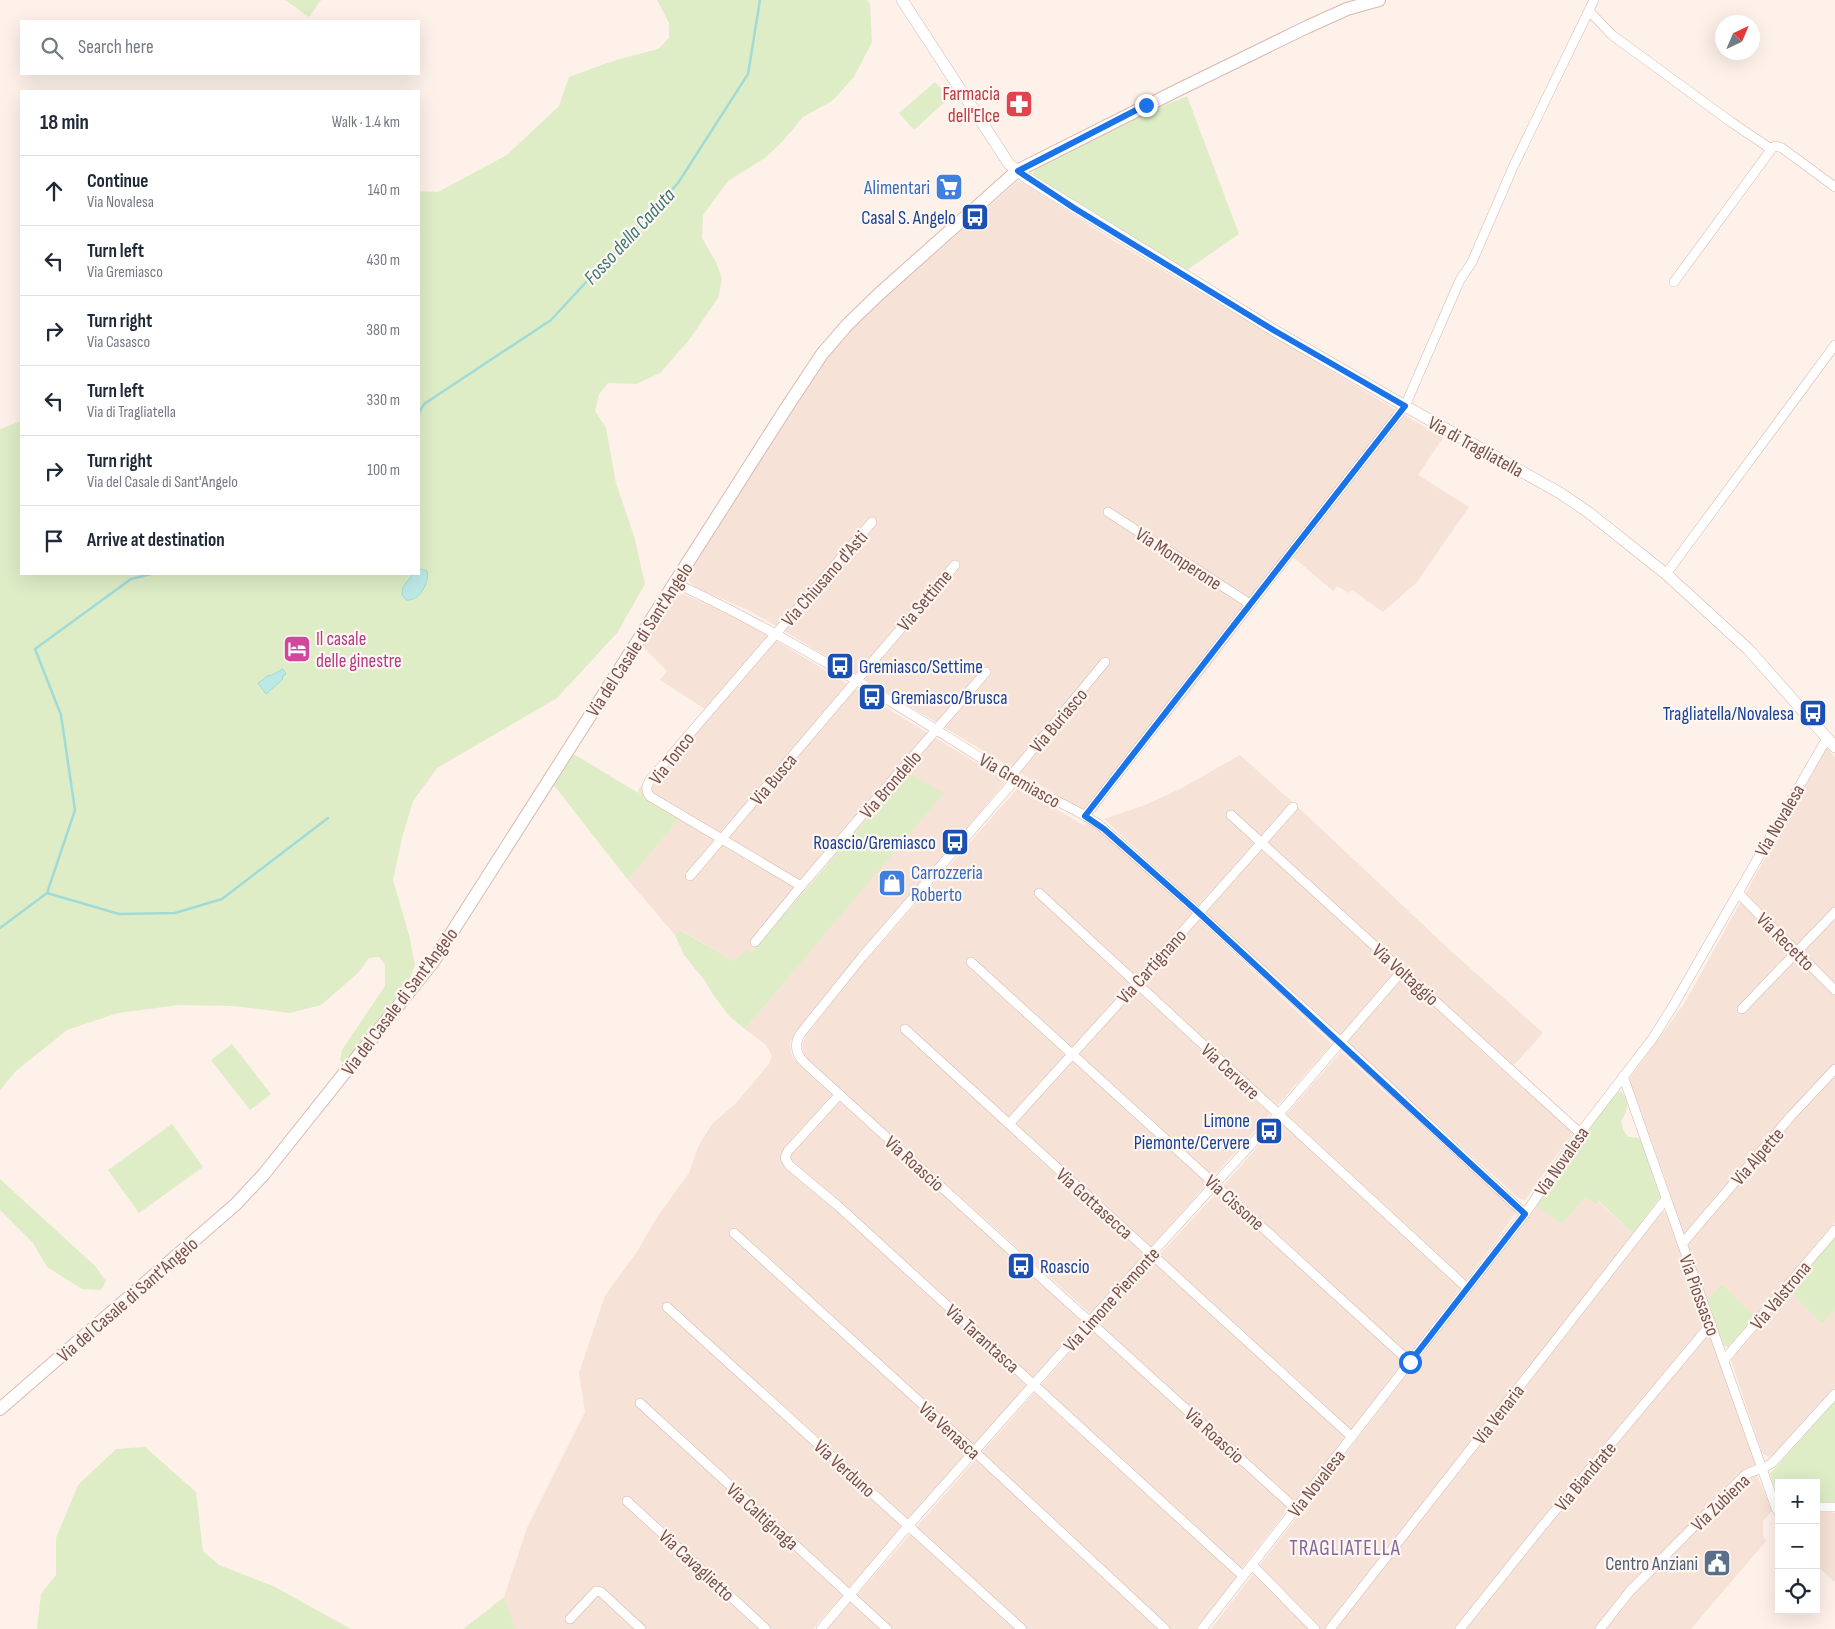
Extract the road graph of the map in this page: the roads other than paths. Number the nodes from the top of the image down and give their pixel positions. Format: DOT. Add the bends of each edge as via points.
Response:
graph roads {
  1 [pos="902,0"];
  2 [pos="1379,0"];
  3 [pos="1594,0"];
  4 [pos="1589,11"];
  5 [pos="1771,149"];
  6 [pos="1018,171"];
  7 [pos="1835,186"];
  8 [pos="1674,282"];
  9 [pos="1835,345"];
  10 [pos="1405,406"];
  11 [pos="1108,512"];
  12 [pos="872,522"];
  13 [pos="954,564"];
  14 [pos="1666,574"];
  15 [pos="675,583"];
  16 [pos="1250,604"];
  17 [pos="775,634"];
  18 [pos="1105,662"];
  19 [pos="986,672"];
  20 [pos="856,682"];
  21 [pos="937,730"];
  22 [pos="1827,738"];
  23 [pos="1835,747"];
  24 [pos="1013,778"];
  25 [pos="1293,807"];
  26 [pos="1085,816"];
  27 [pos="1231,816"];
  28 [pos="722,839"];
  29 [pos="1262,842"];
  30 [pos="690,876"];
  31 [pos="801,886"];
  32 [pos="1039,893"];
  33 [pos="1738,893"];
  34 [pos="1835,912"];
  35 [pos="1199,913"];
  36 [pos="755,942"];
  37 [pos="1796,952"];
  38 [pos="971,962"];
  39 [pos="1402,972"];
  40 [pos="1136,984"];
  41 [pos="1835,990"];
  42 [pos="1742,1009"];
  43 [pos="905,1028"];
  44 [pos="1342,1043"];
  45 [pos="1072,1054"];
  46 [pos="1835,1070"];
  47 [pos="1623,1076"];
  48 [pos="839,1095"];
  49 [pos="1278,1114"];
  50 [pos="1009,1124"];
  51 [pos="1580,1133"];
  52 [pos="1216,1184"];
  53 [pos="1666,1199"];
  54 [pos="1525,1214"];
  55 [pos="1835,1230"];
  56 [pos="734,1233"];
  57 [pos="1682,1244"];
  58 [pos="1151,1254"];
  59 [pos="1467,1288"];
  60 [pos="667,1307"];
  61 [pos="1090,1321"];
  62 [pos="1711,1324"];
  63 [pos="1724,1360"];
  64 [pos="1410,1362"];
  65 [pos="1035,1385"];
  66 [pos="1835,1394"];
  67 [pos="640,1403"];
  68 [pos="0,1409"];
  69 [pos="1352,1437"];
  70 [pos="975,1452"];
  71 [pos="1762,1469"];
  72 [pos="627,1501"];
  73 [pos="1775,1502"];
  74 [pos="1820,1507"];
  75 [pos="1835,1507"];
  76 [pos="1296,1509"];
  77 [pos="908,1526"];
  78 [pos="1252,1565"];
  79 [pos="1243,1576"];
  80 [pos="850,1595"];
  81 [pos="570,1619"];
  82 [pos="630,1626"];
  83 [pos="641,1629"];
  84 [pos="766,1629"];
  85 [pos="821,1629"];
  86 [pos="887,1629"];
  87 [pos="1022,1629"];
  88 [pos="1165,1629"];
  89 [pos="1202,1629"];
  90 [pos="1315,1629"];
  91 [pos="1330,1629"];
  92 [pos="1460,1629"];
  93 [pos="1600,1629"];
  1 -- 6 [label="street, Via di Tragliatella" via="1009,164"];
  2 -- 6 [label="main road, Via del Casale di Sant'Angelo" via="1347,9 1307,27"];
  3 -- 4 [label="street"];
  4 -- 5 [label="street" via="1612,35"];
  4 -- 10 [label="street" via="1472,262 1460,280"];
  5 -- 7 [label="street" via="1776,146 1782,148"];
  5 -- 8 [label="street"];
  6 -- 10 [label="street, Via di Tragliatella" via="1275,331"];
  6 -- 15 [label="main road, Via del Casale di Sant'Angelo" via="879,294 834,339"];
  9 -- 14 [label="street"];
  10 -- 14 [label="street, Via di Tragliatella" via="1569,498"];
  10 -- 16 [label="street"];
  11 -- 16 [label="street, Via Momperone"];
  12 -- 17 [label="street, Via Chiusano d'Asti"];
  13 -- 20 [label="street, Via Settime"];
  14 -- 22 [label="street, Via di Tragliatella" via="1748,649"];
  15 -- 17 [label="street, Via Gremiasco"];
  15 -- 68 [label="main road, Via del Casale di Sant'Angelo" via="433,962 264,1174 217,1222"];
  16 -- 26 [label="street"];
  17 -- 20 [label="street, Via Gremiasco"];
  17 -- 28 [label="street, Via Tonco" via="647,787 651,796"];
  18 -- 24 [label="street, Via Buriasco"];
  19 -- 21 [label="street, Via Brondello"];
  20 -- 21 [label="street, Via Gremiasco"];
  20 -- 28 [label="street, Via Busca"];
  21 -- 24 [label="street, Via Gremiasco"];
  21 -- 31 [label="street, Via Brondello"];
  22 -- 23 [label="street, Via di Tragliatella"];
  22 -- 33 [label="street, Via Novalesa"];
  24 -- 26 [label="street, Via Gremiasco"];
  24 -- 48 [label="street, Via Roascio" via="799,1037 796,1048 800,1058"];
  25 -- 29 [label="street, Via Cartignano"];
  26 -- 35 [label="street, Via Gremiasco"];
  27 -- 29 [label="street, Via Voltaggio"];
  28 -- 30 [label="street, Via Busca"];
  28 -- 31 [label="street, Via Tonco"];
  29 -- 35 [label="street, Via Cartignano"];
  29 -- 39 [label="street, Via Voltaggio"];
  31 -- 36 [label="street, Via Brondello"];
  32 -- 40 [label="street, Via Cervere"];
  33 -- 37 [label="street, Via Recetto"];
  33 -- 47 [label="street, Via Novalesa" via="1668,1015"];
  34 -- 37 [label="street"];
  35 -- 40 [label="street, Via Cartignano"];
  35 -- 44 [label="street, Via Gremiasco"];
  37 -- 41 [label="street, Via Recetto"];
  37 -- 42 [label="street"];
  38 -- 45 [label="street, Via Cissone"];
  39 -- 44 [label="street, Via Limone Piemonte"];
  39 -- 51 [label="street, Via Voltaggio"];
  40 -- 45 [label="street, Via Cartignano"];
  40 -- 49 [label="street, Via Cervere"];
  43 -- 50 [label="street, Via Gottasecca"];
  44 -- 49 [label="street, Via Limone Piemonte"];
  44 -- 54 [label="street, Via Gremiasco"];
  45 -- 50 [label="street, Via Cartignano"];
  45 -- 52 [label="street, Via Cissone"];
  46 -- 57 [label="street, Via Alpette"];
  47 -- 51 [label="street, Via Novalesa"];
  47 -- 53 [label="street, Via Piossasco"];
  48 -- 61 [label="street, Via Roascio"];
  48 -- 65 [label="street, Via Tarantasca" via="788,1151 787,1164 837,1205"];
  49 -- 52 [label="street, Via Limone Piemonte"];
  49 -- 59 [label="street, Via Cervere"];
  50 -- 58 [label="street, Via Gottasecca"];
  51 -- 54 [label="street, Via Novalesa"];
  52 -- 58 [label="street, Via Limone Piemonte"];
  52 -- 64 [label="street, Via Cissone"];
  53 -- 57 [label="street, Via Piossasco"];
  53 -- 91 [label="street, Via Venaria"];
  54 -- 59 [label="street, Via Novalesa"];
  55 -- 63 [label="street, Via Valstrona"];
  56 -- 70 [label="street, Via Venasca"];
  57 -- 62 [label="street, Via Piossasco"];
  58 -- 61 [label="street, Via Limone Piemonte"];
  58 -- 69 [label="street, Via Gottasecca"];
  59 -- 64 [label="street, Via Novalesa"];
  60 -- 77 [label="street, Via Verduno"];
  61 -- 65 [label="street, Via Limone Piemonte"];
  61 -- 76 [label="street, Via Roascio"];
  62 -- 63 [label="street, Via Piossasco"];
  62 -- 92 [label="street, Via Biandrate"];
  63 -- 71 [label="street, Via Piossasco"];
  64 -- 69 [label="street, Via Novalesa"];
  65 -- 70 [label="street, Via Limone Piemonte"];
  65 -- 79 [label="street, Via Tarantasca"];
  66 -- 71 [label="street, Via Zubiena" via="1776,1460"];
  67 -- 80 [label="street, Via Caltignaga"];
  69 -- 76 [label="street, Via Novalesa"];
  70 -- 77 [label="street, Via Limone Piemonte"];
  70 -- 88 [label="street, Via Venasca"];
  71 -- 73 [label="street, Via Piossasco"];
  71 -- 93 [label="street, Via Zubiena" via="1744,1476 1630,1591"];
  72 -- 84 [label="street, Via Cavaglietto"];
  74 -- 75 [label="street"];
  76 -- 78 [label="street, Via Novalesa"];
  77 -- 80 [label="street, Via Limone Piemonte"];
  77 -- 87 [label="street, Via Verduno"];
  78 -- 79 [label="street, Via Novalesa"];
  78 -- 90 [label="street"];
  79 -- 89 [label="street, Via Novalesa"];
  80 -- 85 [label="street, Via Limone Piemonte"];
  80 -- 86 [label="street, Via Caltignaga"];
  81 -- 82 [label="street" via="596,1591 601,1592"];
  82 -- 83 [label="street"];
}
